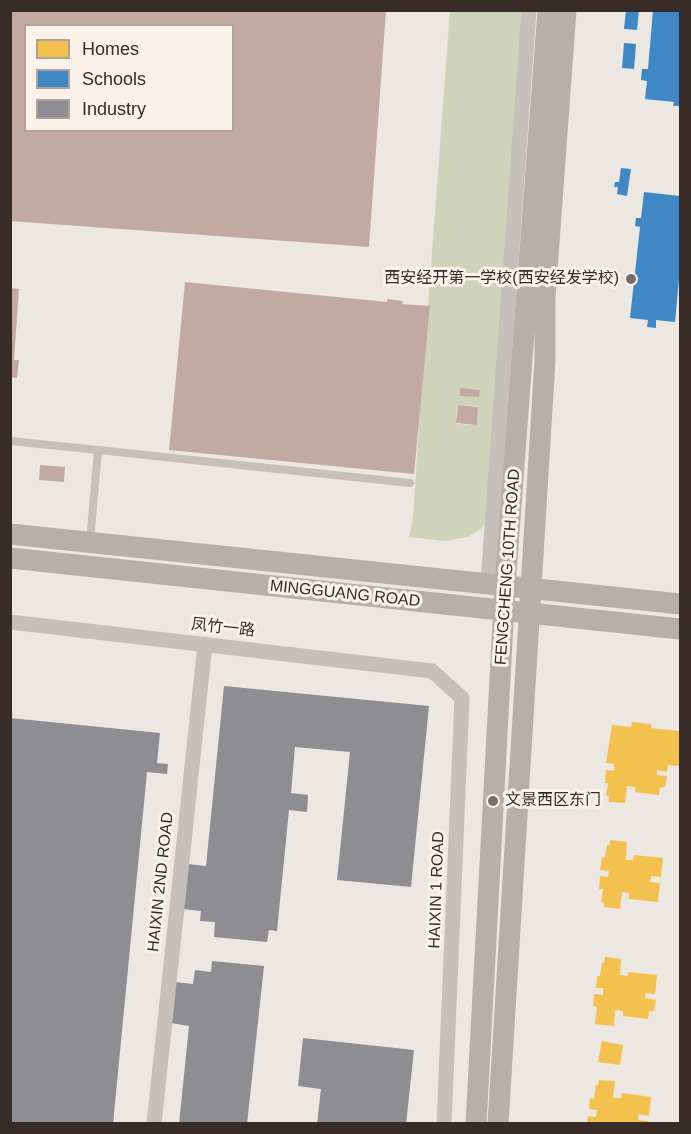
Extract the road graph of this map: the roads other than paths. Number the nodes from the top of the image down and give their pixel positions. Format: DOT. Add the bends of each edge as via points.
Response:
graph roads {
  1 [pos="529,10"];
  2 [pos="548,10"];
  3 [pos="566,10"];
  4 [pos="10,441"];
  5 [pos="99,450"];
  6 [pos="410,483"];
  7 [pos="10,534"];
  8 [pos="90,543"];
  9 [pos="10,558"];
  10 [pos="497,584"];
  11 [pos="531,588"];
  12 [pos="681,604"];
  13 [pos="504,611"];
  14 [pos="530,613"];
  15 [pos="10,622"];
  16 [pos="681,629"];
  17 [pos="205,644"];
  18 [pos="432,671"];
  19 [pos="154,1124"];
  20 [pos="444,1124"];
  21 [pos="476,1124"];
  22 [pos="498,1124"];
  1 -- 10 [label="street"];
  2 -- 10 [label="main road, FENGCHENG 10TH ROAD"];
  3 -- 11 [label="main road, FENGCHENG 10TH ROAD" via="544,297 545,360"];
  4 -- 5 [label="lane"];
  5 -- 6 [label="lane"];
  5 -- 8 [label="lane"];
  7 -- 8 [label="main road, MINGGUANG ROAD"];
  8 -- 10 [label="main road, MINGGUANG ROAD"];
  9 -- 13 [label="main road, MINGGUANG ROAD"];
  10 -- 11 [label="main road, MINGGUANG ROAD"];
  10 -- 13 [label="main road, FENGCHENG 10TH ROAD"];
  11 -- 12 [label="main road, MINGGUANG ROAD"];
  11 -- 14 [label="main road, FENGCHENG 10TH ROAD"];
  13 -- 14 [label="main road, MINGGUANG ROAD"];
  13 -- 21 [label="main road, FENGCHENG 10TH ROAD"];
  14 -- 16 [label="main road, MINGGUANG ROAD"];
  14 -- 22 [label="main road, FENGCHENG 10TH ROAD"];
  15 -- 17 [label="street, 凤竹一路"];
  17 -- 18 [label="street, 凤竹一路"];
  17 -- 19 [label="street, HAIXIN 2ND ROAD"];
  18 -- 20 [label="street, HAIXIN 1 ROAD" via="462,698"];
}
